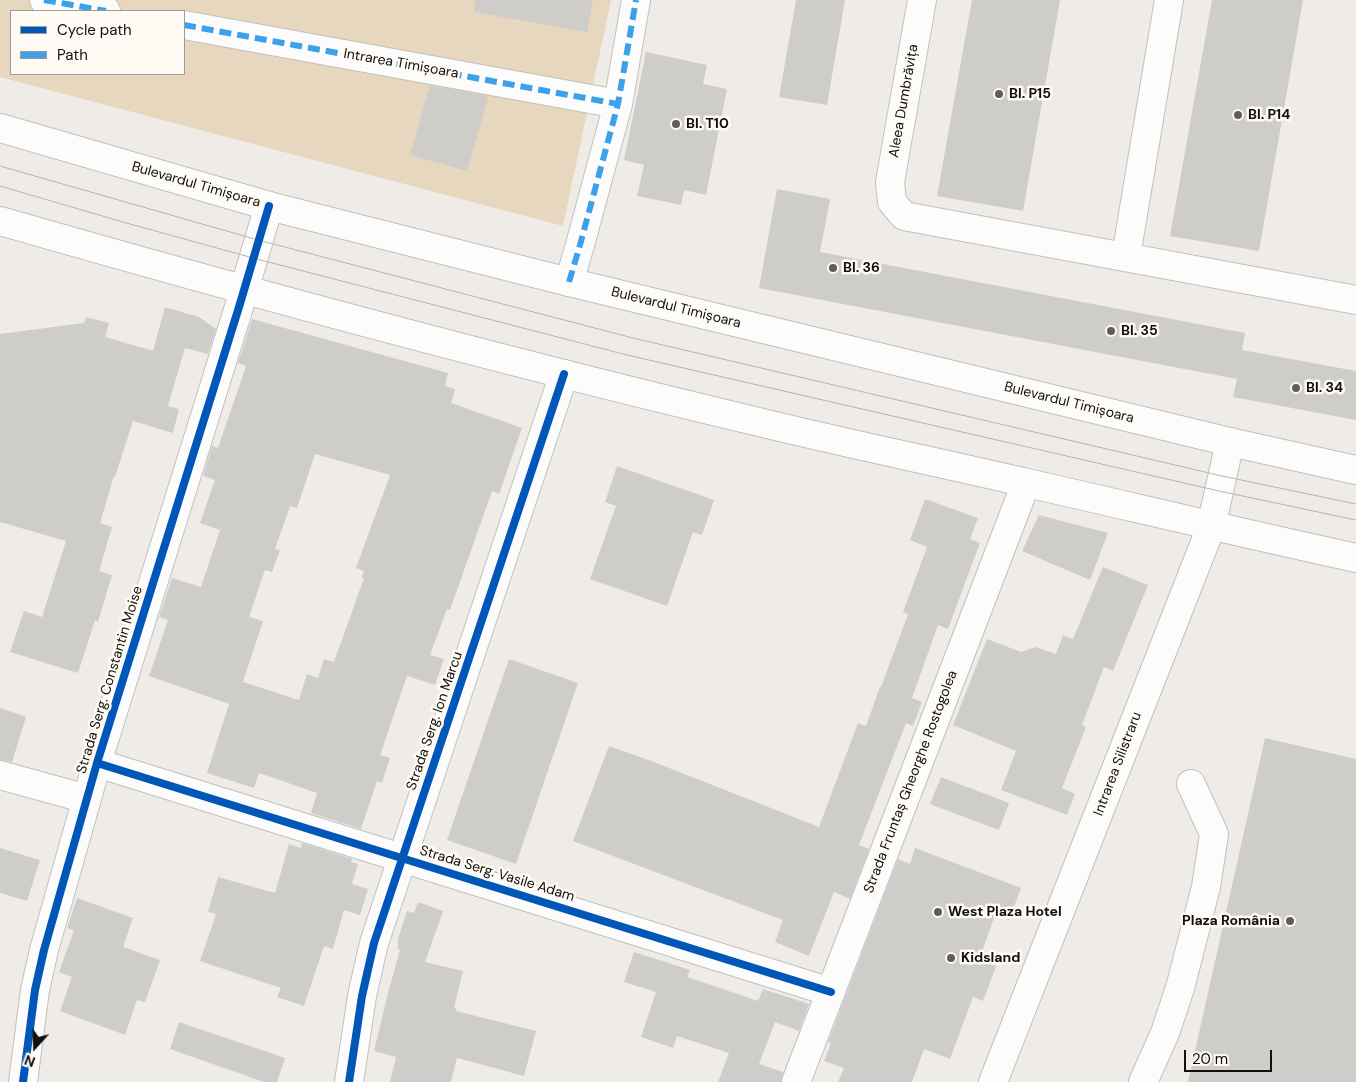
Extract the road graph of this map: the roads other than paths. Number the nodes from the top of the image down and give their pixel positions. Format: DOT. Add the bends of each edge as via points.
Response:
graph roads {
  1 [pos="44,0"];
  2 [pos="636,0"];
  3 [pos="922,0"];
  4 [pos="1170,0"];
  5 [pos="100,10"];
  6 [pos="185,25"];
  7 [pos="618,104"];
  8 [pos="0,128"];
  9 [pos="269,206"];
  10 [pos="0,221"];
  11 [pos="1126,256"];
  12 [pos="568,282"];
  13 [pos="244,290"];
  14 [pos="1356,300"];
  15 [pos="564,374"];
  16 [pos="1230,442"];
  17 [pos="1356,470"];
  18 [pos="1026,482"];
  19 [pos="1211,526"];
  20 [pos="1356,558"];
  21 [pos="97,763"];
  22 [pos="0,775"];
  23 [pos="1191,784"];
  24 [pos="87,798"];
  25 [pos="402,858"];
  26 [pos="831,992"];
  27 [pos="23,1082"];
  28 [pos="349,1082"];
  29 [pos="796,1082"];
  30 [pos="993,1082"];
  31 [pos="1143,1082"];
  1 -- 5 [label="street"];
  2 -- 7 [label="street"];
  3 -- 11 [label="street, Aleea Dumbrăvița" via="890,182 892,202 904,216"];
  4 -- 11 [label="street"];
  6 -- 7 [label="street, Intrarea Timișoara"];
  7 -- 12 [label="street"];
  8 -- 9 [label="street, Bulevardul Timișoara"];
  9 -- 12 [label="street, Bulevardul Timișoara"];
  9 -- 13 [label="street, Strada Serg. Constantin Moise"];
  10 -- 13 [label="street"];
  11 -- 14 [label="street"];
  12 -- 16 [label="street, Bulevardul Timișoara"];
  13 -- 15 [label="street"];
  13 -- 21 [label="street, Strada Serg. Constantin Moise"];
  15 -- 18 [label="street" via="766,424"];
  15 -- 25 [label="street, Strada Serg. Ion Marcu"];
  16 -- 17 [label="street, Bulevardul Timișoara"];
  16 -- 19 [label="street, Intrarea Silistraru"];
  18 -- 19 [label="street"];
  18 -- 26 [label="street, Strada Fruntaș Gheorghe Rostogolea"];
  19 -- 20 [label="street"];
  19 -- 30 [label="street, Intrarea Silistraru"];
  21 -- 24 [label="street, Strada Serg. Constantin Moise"];
  21 -- 25 [label="street, Strada Serg. Vasile Adam"];
  22 -- 24 [label="street"];
  23 -- 31 [label="street" via="1214,834 1206,887 1166,1033"];
  24 -- 27 [label="street, Strada Serg. Constantin Moise" via="44,950 35,990"];
  25 -- 26 [label="street, Strada Serg. Vasile Adam"];
  25 -- 28 [label="street, Strada Serg. Ion Marcu" via="368,967"];
  26 -- 29 [label="street, Strada Fruntaș Gheorghe Rostogolea"];
}
